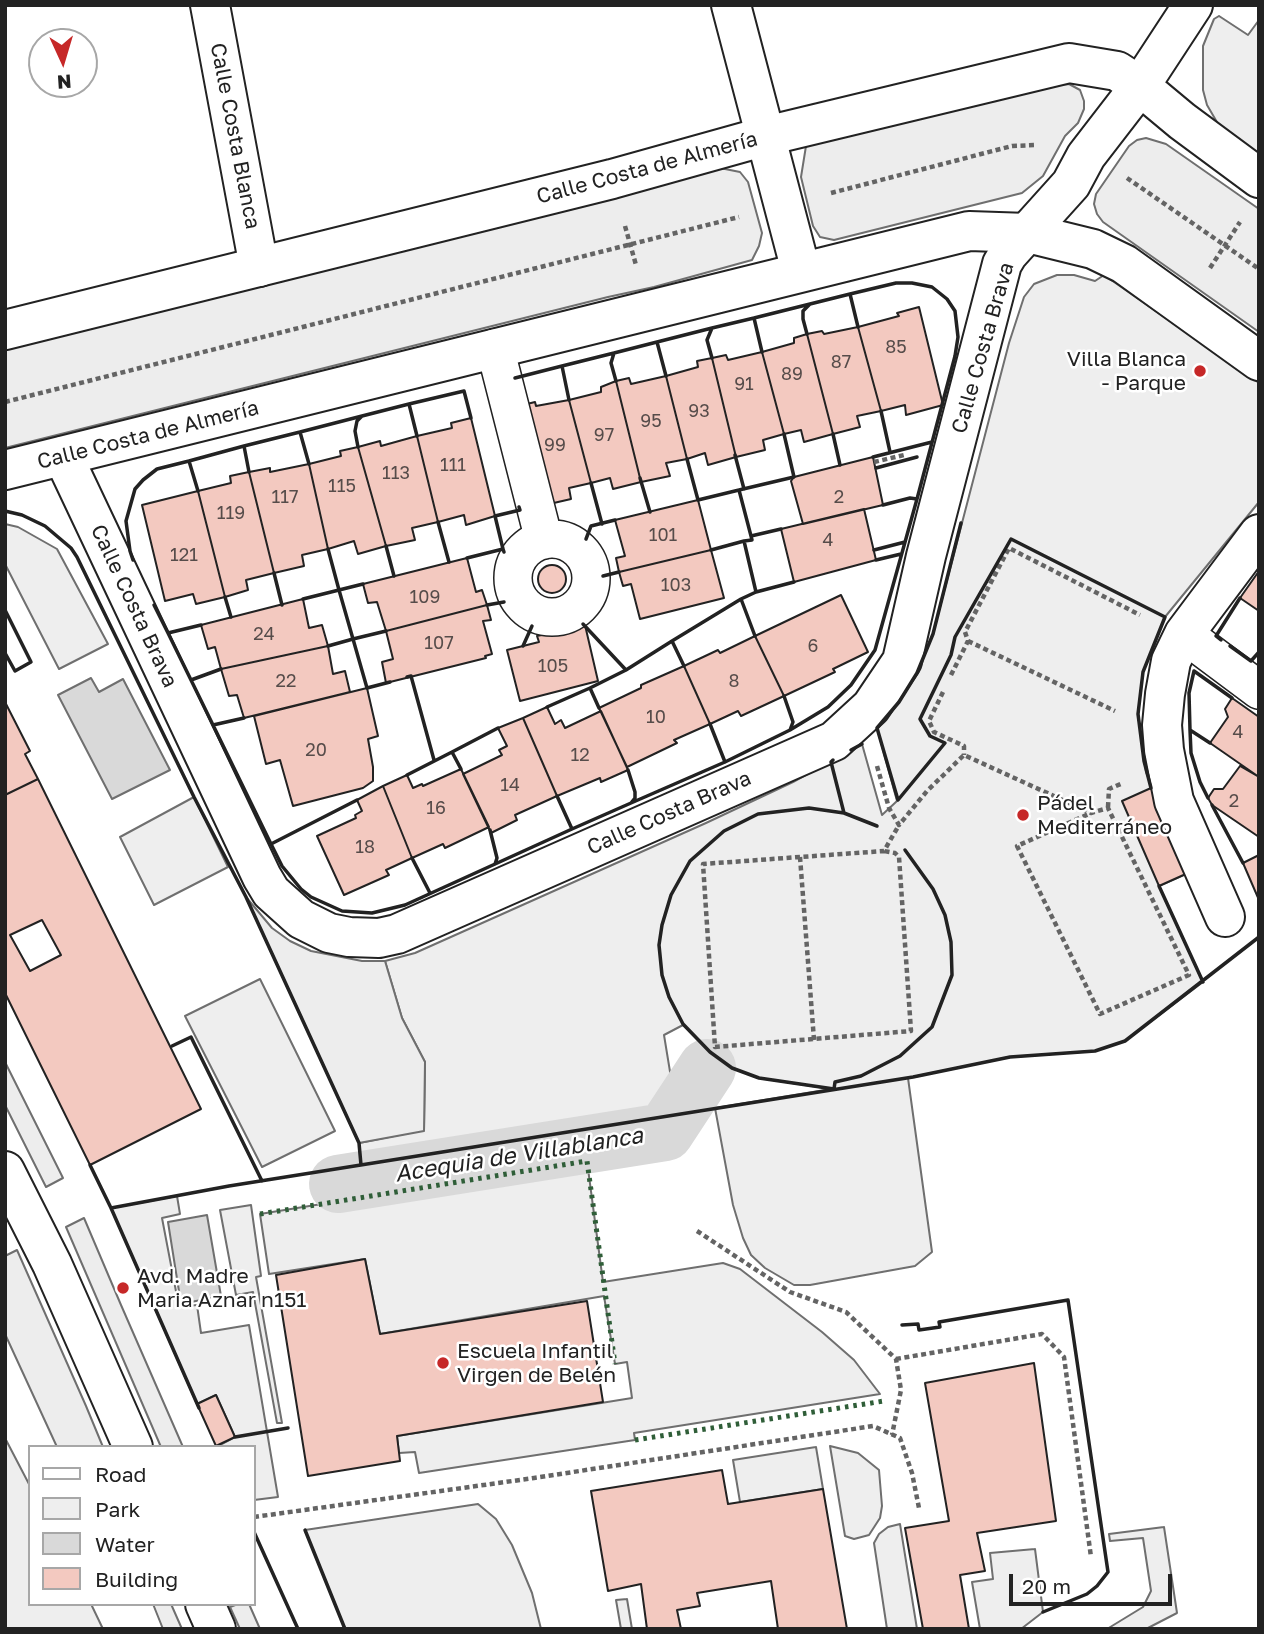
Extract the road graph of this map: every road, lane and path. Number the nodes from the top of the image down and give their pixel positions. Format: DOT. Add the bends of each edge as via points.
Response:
graph roads {
  1 [pos="210,5"];
  2 [pos="731,5"];
  3 [pos="1193,5"];
  4 [pos="1140,86"];
  5 [pos="766,136"];
  6 [pos="1048,148"];
  7 [pos="1125,177"];
  8 [pos="1259,178"];
  9 [pos="820,196"];
  10 [pos="1245,214"];
  11 [pos="744,216"];
  12 [pos="623,220"];
  13 [pos="1028,233"];
  14 [pos="1225,245"];
  15 [pos="631,246"];
  16 [pos="259,267"];
  17 [pos="637,268"];
  18 [pos="1259,269"];
  19 [pos="801,271"];
  20 [pos="1204,277"];
  21 [pos="5,330"];
  22 [pos="495,348"];
  23 [pos="1259,361"];
  24 [pos="5,402"];
  25 [pos="915,452"];
  26 [pos="63,456"];
  27 [pos="874,462"];
  28 [pos="5,470"];
  29 [pos="1259,534"];
  30 [pos="544,540"];
  31 [pos="1144,617"];
  32 [pos="1184,634"];
  33 [pos="968,641"];
  34 [pos="1259,690"];
  35 [pos="1117,712"];
  36 [pos="964,755"];
  37 [pos="876,760"];
  38 [pos="1091,813"];
  39 [pos="898,825"];
  40 [pos="884,851"];
  41 [pos="800,857"];
  42 [pos="1225,918"];
  43 [pos="814,1040"];
  44 [pos="5,1171"];
  45 [pos="697,1231"];
  46 [pos="896,1359"];
  47 [pos="892,1435"];
  48 [pos="133,1445"];
  49 [pos="919,1508"];
  50 [pos="256,1517"];
  51 [pos="1091,1557"];
  52 [pos="206,1606"];
  53 [pos="216,1629"];
  1 -- 16 [label="street, Calle Costa Blanca"];
  2 -- 5 [label="street"];
  3 -- 4 [label="street, Calle Costa Brava"];
  4 -- 5 [label="street, Calle Costa de Almería" via="1117,71 1069,62"];
  4 -- 8 [label="street, Calle Costa de Almería"];
  4 -- 13 [label="street, Calle Costa Brava" via="1086,156 1071,184"];
  5 -- 16 [label="street, Calle Costa de Almería"];
  5 -- 19 [label="street"];
  6 -- 9 [label="path" via="1012,146"];
  7 -- 14 [label="path"];
  10 -- 14 [label="path"];
  11 -- 15 [label="path"];
  12 -- 15 [label="path"];
  13 -- 19 [label="street, Calle Costa de Almería" via="969,231"];
  13 -- 23 [label="street, Calle Costa de Almería" via="1093,249 1124,264"];
  13 -- 26 [label="street, Calle Costa Brava" via="1002,264 902,661 871,707 834,741 397,934 349,937 329,933 301,919 271,891"];
  14 -- 18 [label="path"];
  14 -- 20 [label="path"];
  15 -- 17 [label="path"];
  15 -- 24 [label="path"];
  16 -- 21 [label="street, Calle Costa de Almería"];
  19 -- 22 [label="street, Calle Costa de Almería"];
  22 -- 26 [label="street, Calle Costa de Almería"];
  22 -- 30 [label="street"];
  25 -- 27 [label="path"];
  26 -- 28 [label="street, Calle Costa de Almería"];
  29 -- 32 [label="street"];
  31 -- 33 [label="path" via="1009,548 965,632"];
  32 -- 34 [label="street"];
  32 -- 42 [label="street" via="1171,661 1165,694 1164,750 1174,801"];
  33 -- 35 [label="path"];
  33 -- 36 [label="path" via="929,721 934,732 964,746"];
  36 -- 38 [label="path"];
  36 -- 39 [label="path"];
  37 -- 39 [label="path"];
  38 -- 38 [label="path" via="1108,808 1189,975 1100,1014 1017,846"];
  39 -- 40 [label="path"];
  40 -- 41 [label="path"];
  40 -- 43 [label="path" via="899,857 912,1031"];
  41 -- 43 [label="path"];
  41 -- 43 [label="path" via="704,864 715,1047"];
  44 -- 48 [label="street"];
  45 -- 46 [label="path" via="790,1292 846,1312"];
  46 -- 47 [label="path" via="901,1390"];
  46 -- 51 [label="path" via="1042,1334 1064,1357"];
  47 -- 49 [label="path" via="900,1438"];
  47 -- 50 [label="path" via="873,1426"];
  52 -- 53 [label="street"];
}
